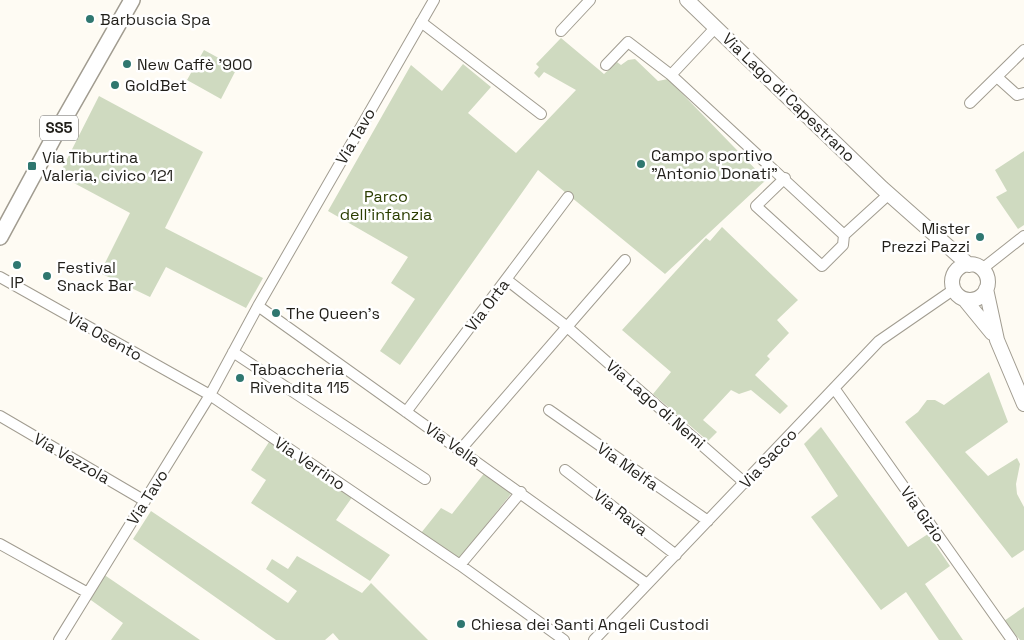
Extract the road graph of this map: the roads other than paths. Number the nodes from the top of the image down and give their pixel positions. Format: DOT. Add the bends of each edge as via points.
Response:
graph roads {
  1 [pos="132,0"];
  2 [pos="434,0"];
  3 [pos="590,0"];
  4 [pos="687,0"];
  5 [pos="421,22"];
  6 [pos="716,26"];
  7 [pos="561,31"];
  8 [pos="1024,50"];
  9 [pos="606,65"];
  10 [pos="671,75"];
  11 [pos="996,77"];
  12 [pos="1024,93"];
  13 [pos="970,103"];
  14 [pos="541,114"];
  15 [pos="785,178"];
  16 [pos="889,194"];
  17 [pos="568,197"];
  18 [pos="844,235"];
  19 [pos="1024,236"];
  20 [pos="0,237"];
  21 [pos="942,241"];
  22 [pos="625,260"];
  23 [pos="976,267"];
  24 [pos="955,273"];
  25 [pos="0,277"];
  26 [pos="507,280"];
  27 [pos="954,290"];
  28 [pos="986,290"];
  29 [pos="965,300"];
  30 [pos="258,306"];
  31 [pos="566,326"];
  32 [pos="997,340"];
  33 [pos="233,352"];
  34 [pos="834,388"];
  35 [pos="210,395"];
  36 [pos="1024,404"];
  37 [pos="549,410"];
  38 [pos="406,412"];
  39 [pos="0,416"];
  40 [pos="461,449"];
  41 [pos="565,470"];
  42 [pos="425,479"];
  43 [pos="746,483"];
  44 [pos="521,492"];
  45 [pos="145,501"];
  46 [pos="708,522"];
  47 [pos="0,544"];
  48 [pos="676,555"];
  49 [pos="460,566"];
  50 [pos="647,584"];
  51 [pos="88,593"];
  52 [pos="59,640"];
  53 [pos="564,640"];
  54 [pos="594,640"];
  55 [pos="1012,640"];
  1 -- 20 [label="main road, SS5"];
  2 -- 5 [label="street, Via Tavo"];
  3 -- 7 [label="street"];
  4 -- 6 [label="main road, Via Lago di Capestrano"];
  5 -- 14 [label="street"];
  5 -- 30 [label="street, Via Tavo"];
  6 -- 10 [label="street"];
  6 -- 16 [label="main road, Via Lago di Capestrano"];
  8 -- 11 [label="street"];
  9 -- 10 [label="street" via="628,42"];
  10 -- 15 [label="street"];
  11 -- 12 [label="street" via="1017,95"];
  11 -- 13 [label="street"];
  15 -- 18 [label="street"];
  15 -- 18 [label="street" via="756,206 822,266 843,245"];
  16 -- 18 [label="street"];
  16 -- 21 [label="main road, Via Lago di Capestrano"];
  17 -- 26 [label="street, Via Orta"];
  19 -- 23 [label="street"];
  21 -- 23 [label="main road, Via Lago di Capestrano"];
  21 -- 24 [label="main road, Via Lago di Capestrano"];
  22 -- 31 [label="street"];
  23 -- 24 [label="main road" via="959,268"];
  23 -- 28 [label="main road" via="987,279"];
  24 -- 27 [label="main road" via="952,278"];
  25 -- 35 [label="street, Via Osento"];
  26 -- 31 [label="street, Via Lago di Nemi"];
  26 -- 38 [label="street, Via Orta"];
  27 -- 29 [label="main road"];
  27 -- 34 [label="street, Via Sacco" via="879,341"];
  28 -- 29 [label="main road" via="980,297"];
  28 -- 32 [label="main road"];
  29 -- 32 [label="main road"];
  30 -- 33 [label="street, Via Tavo"];
  30 -- 38 [label="street, Via Vella"];
  31 -- 40 [label="street"];
  31 -- 43 [label="street, Via Lago di Nemi"];
  32 -- 36 [label="main road"];
  33 -- 35 [label="street, Via Tavo"];
  33 -- 42 [label="street"];
  34 -- 43 [label="street, Via Sacco"];
  34 -- 55 [label="street, Via Gizio"];
  35 -- 45 [label="street, Via Tavo"];
  35 -- 49 [label="street, Via Verrino"];
  37 -- 46 [label="street, Via Melfa"];
  38 -- 40 [label="street, Via Vella"];
  39 -- 45 [label="street, Via Vezzola"];
  40 -- 44 [label="street, Via Vella"];
  41 -- 48 [label="street, Via Rava"];
  43 -- 46 [label="street, Via Sacco"];
  44 -- 49 [label="street"];
  44 -- 50 [label="street, Via Vella"];
  45 -- 51 [label="street, Via Tavo"];
  46 -- 48 [label="street, Via Sacco"];
  47 -- 51 [label="street"];
  48 -- 50 [label="street, Via Sacco"];
  49 -- 53 [label="street, Via Verrino"];
  50 -- 54 [label="street, Via Sacco"];
  51 -- 52 [label="street, Via Tavo"];
}
